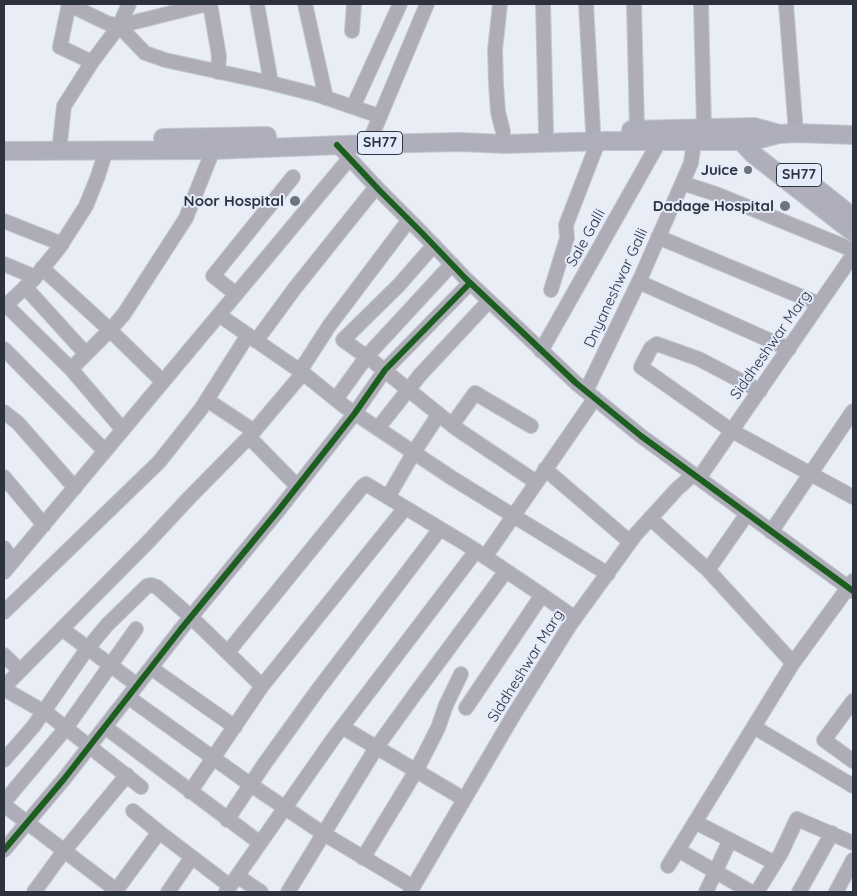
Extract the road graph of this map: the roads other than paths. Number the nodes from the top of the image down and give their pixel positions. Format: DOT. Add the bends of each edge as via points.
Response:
graph roads {
  1 [pos="69,4"];
  2 [pos="129,4"];
  3 [pos="208,4"];
  4 [pos="257,4"];
  5 [pos="305,4"];
  6 [pos="354,4"];
  7 [pos="400,4"];
  8 [pos="427,4"];
  9 [pos="500,4"];
  10 [pos="544,4"];
  11 [pos="586,4"];
  12 [pos="634,4"];
  13 [pos="701,4"];
  14 [pos="786,4"];
  15 [pos="119,26"];
  16 [pos="352,31"];
  17 [pos="92,62"];
  18 [pos="218,72"];
  19 [pos="271,83"];
  20 [pos="326,98"];
  21 [pos="353,107"];
  22 [pos="379,116"];
  23 [pos="637,130"];
  24 [pos="546,131"];
  25 [pos="502,132"];
  26 [pos="372,133"];
  27 [pos="788,133"];
  28 [pos="747,134"];
  29 [pos="699,135"];
  30 [pos="853,135"];
  31 [pos="595,136"];
  32 [pos="4,141"];
  33 [pos="659,142"];
  34 [pos="337,145"];
  35 [pos="60,146"];
  36 [pos="4,150"];
  37 [pos="106,150"];
  38 [pos="213,150"];
  39 [pos="350,159"];
  40 [pos="293,177"];
  41 [pos="682,183"];
  42 [pos="376,187"];
  43 [pos="853,217"];
  44 [pos="410,220"];
  45 [pos="4,221"];
  46 [pos="853,232"];
  47 [pos="658,237"];
  48 [pos="62,244"];
  49 [pos="434,245"];
  50 [pos="853,250"];
  51 [pos="853,255"];
  52 [pos="4,264"];
  53 [pos="452,264"];
  54 [pos="39,272"];
  55 [pos="639,282"];
  56 [pos="470,283"];
  57 [pos="25,287"];
  58 [pos="551,290"];
  59 [pos="236,294"];
  60 [pos="7,301"];
  61 [pos="490,301"];
  62 [pos="819,304"];
  63 [pos="219,315"];
  64 [pos="110,330"];
  65 [pos="252,338"];
  66 [pos="4,349"];
  67 [pos="789,349"];
  68 [pos="541,351"];
  69 [pos="86,354"];
  70 [pos="367,356"];
  71 [pos="71,369"];
  72 [pos="385,370"];
  73 [pos="301,372"];
  74 [pos="163,382"];
  75 [pos="408,389"];
  76 [pos="760,391"];
  77 [pos="590,395"];
  78 [pos="336,399"];
  79 [pos="207,400"];
  80 [pos="853,411"];
  81 [pos="4,412"];
  82 [pos="356,413"];
  83 [pos="439,414"];
  84 [pos="452,424"];
  85 [pos="531,426"];
  86 [pos="378,428"];
  87 [pos="123,430"];
  88 [pos="732,431"];
  89 [pos="252,434"];
  90 [pos="105,452"];
  91 [pos="414,452"];
  92 [pos="545,469"];
  93 [pos="811,473"];
  94 [pos="4,477"];
  95 [pos="696,477"];
  96 [pos="536,482"];
  97 [pos="297,486"];
  98 [pos="75,488"];
  99 [pos="853,497"];
  100 [pos="388,498"];
  101 [pos="405,508"];
  102 [pos="513,514"];
  103 [pos="747,514"];
  104 [pos="650,518"];
  105 [pos="44,525"];
  106 [pos="440,529"];
  107 [pos="771,532"];
  108 [pos="630,542"];
  109 [pos="4,548"];
  110 [pos="481,554"];
  111 [pos="13,561"];
  112 [pos="708,570"];
  113 [pos="506,571"];
  114 [pos="4,572"];
  115 [pos="608,574"];
  116 [pos="852,586"];
  117 [pos="542,595"];
  118 [pos="4,612"];
  119 [pos="191,617"];
  120 [pos="575,618"];
  121 [pos="62,629"];
  122 [pos="136,629"];
  123 [pos="88,649"];
  124 [pos="228,652"];
  125 [pos="4,655"];
  126 [pos="793,663"];
  127 [pos="110,666"];
  128 [pos="151,668"];
  129 [pos="20,670"];
  130 [pos="461,674"];
  131 [pos="262,686"];
  132 [pos="4,688"];
  133 [pos="133,691"];
  134 [pos="853,701"];
  135 [pos="466,708"];
  136 [pos="44,712"];
  137 [pos="104,727"];
  138 [pos="235,727"];
  139 [pos="754,727"];
  140 [pos="66,728"];
  141 [pos="342,728"];
  142 [pos="89,746"];
  143 [pos="376,748"];
  144 [pos="213,758"];
  145 [pos="4,760"];
  146 [pos="853,761"];
  147 [pos="416,771"];
  148 [pos="127,776"];
  149 [pos="250,785"];
  150 [pos="853,786"];
  151 [pos="141,787"];
  152 [pos="190,792"];
  153 [pos="464,800"];
  154 [pos="4,804"];
  155 [pos="285,807"];
  156 [pos="133,811"];
  157 [pos="227,820"];
  158 [pos="695,822"];
  159 [pos="27,823"];
  160 [pos="159,832"];
  161 [pos="832,833"];
  162 [pos="324,834"];
  163 [pos="730,840"];
  164 [pos="260,843"];
  165 [pos="853,843"];
  166 [pos="4,850"];
  167 [pos="678,850"];
  168 [pos="64,851"];
  169 [pos="192,857"];
  170 [pos="363,858"];
  171 [pos="853,860"];
  172 [pos="776,863"];
  173 [pos="668,866"];
  174 [pos="715,871"];
  175 [pos="231,885"];
  176 [pos="39,890"];
  177 [pos="412,890"];
  178 [pos="116,891"];
  179 [pos="168,892"];
  180 [pos="261,892"];
  181 [pos="288,892"];
  182 [pos="706,892"];
  183 [pos="751,892"];
  184 [pos="757,892"];
  185 [pos="799,892"];
  186 [pos="836,892"];
  1 -- 15 [label="street"];
  1 -- 17 [label="street" via="60,47"];
  2 -- 15 [label="street"];
  3 -- 15 [label="street"];
  3 -- 18 [label="street" via="219,56"];
  4 -- 19 [label="street"];
  5 -- 20 [label="street"];
  6 -- 16 [label="street"];
  7 -- 21 [label="street"];
  8 -- 22 [label="street"];
  9 -- 25 [label="street" via="495,50"];
  10 -- 24 [label="street"];
  11 -- 31 [label="street"];
  12 -- 23 [label="street"];
  13 -- 29 [label="street, Dnyaneshwar Galli"];
  14 -- 27 [label="street"];
  15 -- 17 [label="street"];
  15 -- 18 [label="street" via="145,53"];
  17 -- 35 [label="street" via="64,106"];
  18 -- 19 [label="street"];
  19 -- 20 [label="street"];
  20 -- 21 [label="street"];
  21 -- 22 [label="street"];
  22 -- 26 [label="street"];
  23 -- 29 [label="main road, SH77"];
  23 -- 31 [label="main road, SH77"];
  24 -- 25 [label="main road, SH77"];
  24 -- 31 [label="main road, SH77"];
  25 -- 26 [label="main road, SH77"];
  26 -- 35 [label="main road, SH77"];
  27 -- 28 [label="main road"];
  27 -- 30 [label="main road"];
  28 -- 29 [label="main road, SH77"];
  28 -- 43 [label="main road, SH77"];
  28 -- 46 [label="main road, SH77" via="752,154"];
  29 -- 33 [label="main road, SH77"];
  29 -- 41 [label="street, Dnyaneshwar Galli"];
  31 -- 33 [label="main road, SH77"];
  31 -- 34 [label="main road, SH77" via="505,144"];
  31 -- 58 [label="street" via="566,225 567,238"];
  32 -- 35 [label="main road, SH77"];
  33 -- 68 [label="street, Sale Galli"];
  34 -- 38 [label="main road, SH77"];
  34 -- 39 [label="street"];
  35 -- 36 [label="main road, SH77"];
  35 -- 37 [label="main road, SH77"];
  37 -- 38 [label="main road, SH77"];
  37 -- 48 [label="street" via="86,206"];
  38 -- 64 [label="street" via="186,218 124,314"];
  39 -- 42 [label="street"];
  39 -- 59 [label="street"];
  40 -- 59 [label="street" via="213,276"];
  41 -- 47 [label="street, Dnyaneshwar Galli"];
  41 -- 50 [label="street"];
  42 -- 44 [label="street"];
  42 -- 65 [label="street"];
  44 -- 49 [label="street"];
  44 -- 73 [label="street" via="329,326"];
  45 -- 48 [label="street"];
  47 -- 55 [label="street, Dnyaneshwar Galli"];
  47 -- 62 [label="street"];
  48 -- 54 [label="street"];
  49 -- 53 [label="street"];
  49 -- 70 [label="street" via="343,340"];
  51 -- 62 [label="street, Siddheshwar Marg"];
  52 -- 54 [label="street"];
  53 -- 56 [label="street"];
  53 -- 70 [label="street"];
  54 -- 57 [label="street"];
  54 -- 64 [label="street"];
  55 -- 67 [label="street"];
  55 -- 77 [label="street, Dnyaneshwar Galli"];
  56 -- 61 [label="street"];
  56 -- 72 [label="street"];
  57 -- 60 [label="street"];
  57 -- 69 [label="street"];
  59 -- 63 [label="street"];
  60 -- 71 [label="street"];
  61 -- 68 [label="street"];
  61 -- 75 [label="street"];
  62 -- 67 [label="street, Siddheshwar Marg"];
  63 -- 65 [label="street"];
  63 -- 74 [label="street"];
  64 -- 69 [label="street"];
  64 -- 74 [label="street"];
  65 -- 73 [label="street"];
  65 -- 79 [label="street"];
  66 -- 90 [label="street"];
  67 -- 76 [label="street, Siddheshwar Marg"];
  68 -- 77 [label="street"];
  69 -- 71 [label="street"];
  70 -- 72 [label="street"];
  70 -- 78 [label="street"];
  71 -- 87 [label="street"];
  72 -- 75 [label="street"];
  72 -- 82 [label="street"];
  73 -- 78 [label="street"];
  73 -- 89 [label="street"];
  74 -- 87 [label="street"];
  75 -- 83 [label="street"];
  75 -- 86 [label="street"];
  76 -- 88 [label="street, Siddheshwar Marg"];
  76 -- 88 [label="street" via="698,359 657,344 651,348 641,367"];
  77 -- 92 [label="street, Dnyaneshwar Galli"];
  77 -- 95 [label="street"];
  78 -- 82 [label="street"];
  79 -- 89 [label="street"];
  79 -- 118 [label="street" via="158,462"];
  80 -- 93 [label="street"];
  81 -- 98 [label="street" via="18,423"];
  82 -- 86 [label="street"];
  82 -- 97 [label="street"];
  83 -- 84 [label="street"];
  83 -- 91 [label="street"];
  84 -- 85 [label="street" via="475,393"];
  84 -- 96 [label="street"];
  86 -- 91 [label="street"];
  87 -- 90 [label="street"];
  88 -- 93 [label="street"];
  88 -- 95 [label="street, Siddheshwar Marg"];
  89 -- 97 [label="street"];
  89 -- 121 [label="street"];
  90 -- 98 [label="street"];
  91 -- 100 [label="street"];
  91 -- 102 [label="street"];
  92 -- 96 [label="street, Dnyaneshwar Galli"];
  92 -- 108 [label="street"];
  93 -- 99 [label="street"];
  93 -- 107 [label="street"];
  94 -- 105 [label="street"];
  95 -- 103 [label="street"];
  95 -- 104 [label="street, Siddheshwar Marg" via="677,489"];
  96 -- 102 [label="street, Dnyaneshwar Galli"];
  97 -- 119 [label="street"];
  98 -- 105 [label="street"];
  100 -- 101 [label="street"];
  100 -- 124 [label="street" via="366,484 362,486"];
  101 -- 106 [label="street"];
  101 -- 131 [label="street"];
  102 -- 110 [label="street, Dnyaneshwar Galli"];
  102 -- 115 [label="street"];
  103 -- 107 [label="street"];
  103 -- 112 [label="street"];
  104 -- 108 [label="street, Siddheshwar Marg"];
  104 -- 112 [label="street"];
  105 -- 111 [label="street"];
  106 -- 110 [label="street"];
  106 -- 149 [label="street"];
  107 -- 116 [label="street"];
  108 -- 115 [label="street, Siddheshwar Marg"];
  109 -- 111 [label="street"];
  110 -- 113 [label="street"];
  110 -- 141 [label="street, Dnyaneshwar Galli"];
  111 -- 114 [label="street"];
  112 -- 126 [label="street"];
  113 -- 117 [label="street"];
  113 -- 143 [label="street"];
  115 -- 120 [label="street, Siddheshwar Marg"];
  116 -- 126 [label="street"];
  117 -- 120 [label="street"];
  117 -- 135 [label="street"];
  119 -- 123 [label="street" via="157,587 147,586 107,625"];
  119 -- 124 [label="street"];
  119 -- 128 [label="street"];
  120 -- 153 [label="street, Siddheshwar Marg"];
  121 -- 123 [label="street"];
  121 -- 129 [label="street"];
  122 -- 127 [label="street"];
  123 -- 127 [label="street"];
  123 -- 136 [label="street"];
  124 -- 131 [label="street"];
  125 -- 129 [label="street"];
  126 -- 139 [label="street"];
  127 -- 133 [label="street"];
  127 -- 140 [label="street"];
  128 -- 133 [label="street"];
  128 -- 138 [label="street"];
  129 -- 132 [label="street"];
  130 -- 147 [label="street"];
  131 -- 138 [label="street"];
  132 -- 136 [label="street"];
  133 -- 137 [label="street"];
  133 -- 144 [label="street"];
  134 -- 146 [label="street" via="824,740"];
  136 -- 140 [label="street"];
  136 -- 145 [label="street"];
  137 -- 142 [label="street"];
  137 -- 152 [label="street"];
  138 -- 144 [label="street"];
  139 -- 150 [label="street"];
  139 -- 158 [label="street"];
  140 -- 142 [label="street"];
  140 -- 154 [label="street"];
  141 -- 143 [label="street"];
  141 -- 155 [label="street, Dnyaneshwar Galli"];
  142 -- 148 [label="street"];
  142 -- 159 [label="street"];
  143 -- 147 [label="street"];
  143 -- 162 [label="street"];
  144 -- 149 [label="street"];
  144 -- 152 [label="street"];
  147 -- 153 [label="street"];
  147 -- 170 [label="street"];
  148 -- 151 [label="street"];
  148 -- 168 [label="street"];
  149 -- 155 [label="street"];
  149 -- 157 [label="street"];
  152 -- 157 [label="street"];
  153 -- 177 [label="street, Siddheshwar Marg"];
  154 -- 159 [label="street"];
  155 -- 162 [label="street"];
  155 -- 164 [label="street, Dnyaneshwar Galli"];
  156 -- 160 [label="street"];
  157 -- 164 [label="street"];
  158 -- 163 [label="street"];
  158 -- 167 [label="street"];
  159 -- 166 [label="street"];
  159 -- 168 [label="street"];
  160 -- 169 [label="street"];
  160 -- 178 [label="street"];
  161 -- 165 [label="street"];
  161 -- 172 [label="street" via="797,818"];
  161 -- 185 [label="street"];
  162 -- 170 [label="street"];
  162 -- 181 [label="street"];
  163 -- 172 [label="street"];
  163 -- 174 [label="street"];
  164 -- 175 [label="street, Dnyaneshwar Galli"];
  167 -- 173 [label="street"];
  167 -- 174 [label="street"];
  168 -- 176 [label="street"];
  168 -- 178 [label="street"];
  169 -- 175 [label="street"];
  169 -- 179 [label="street"];
  170 -- 177 [label="street"];
  171 -- 186 [label="street"];
  172 -- 184 [label="street"];
  174 -- 182 [label="street"];
  174 -- 183 [label="street"];
  175 -- 180 [label="street"];
}
